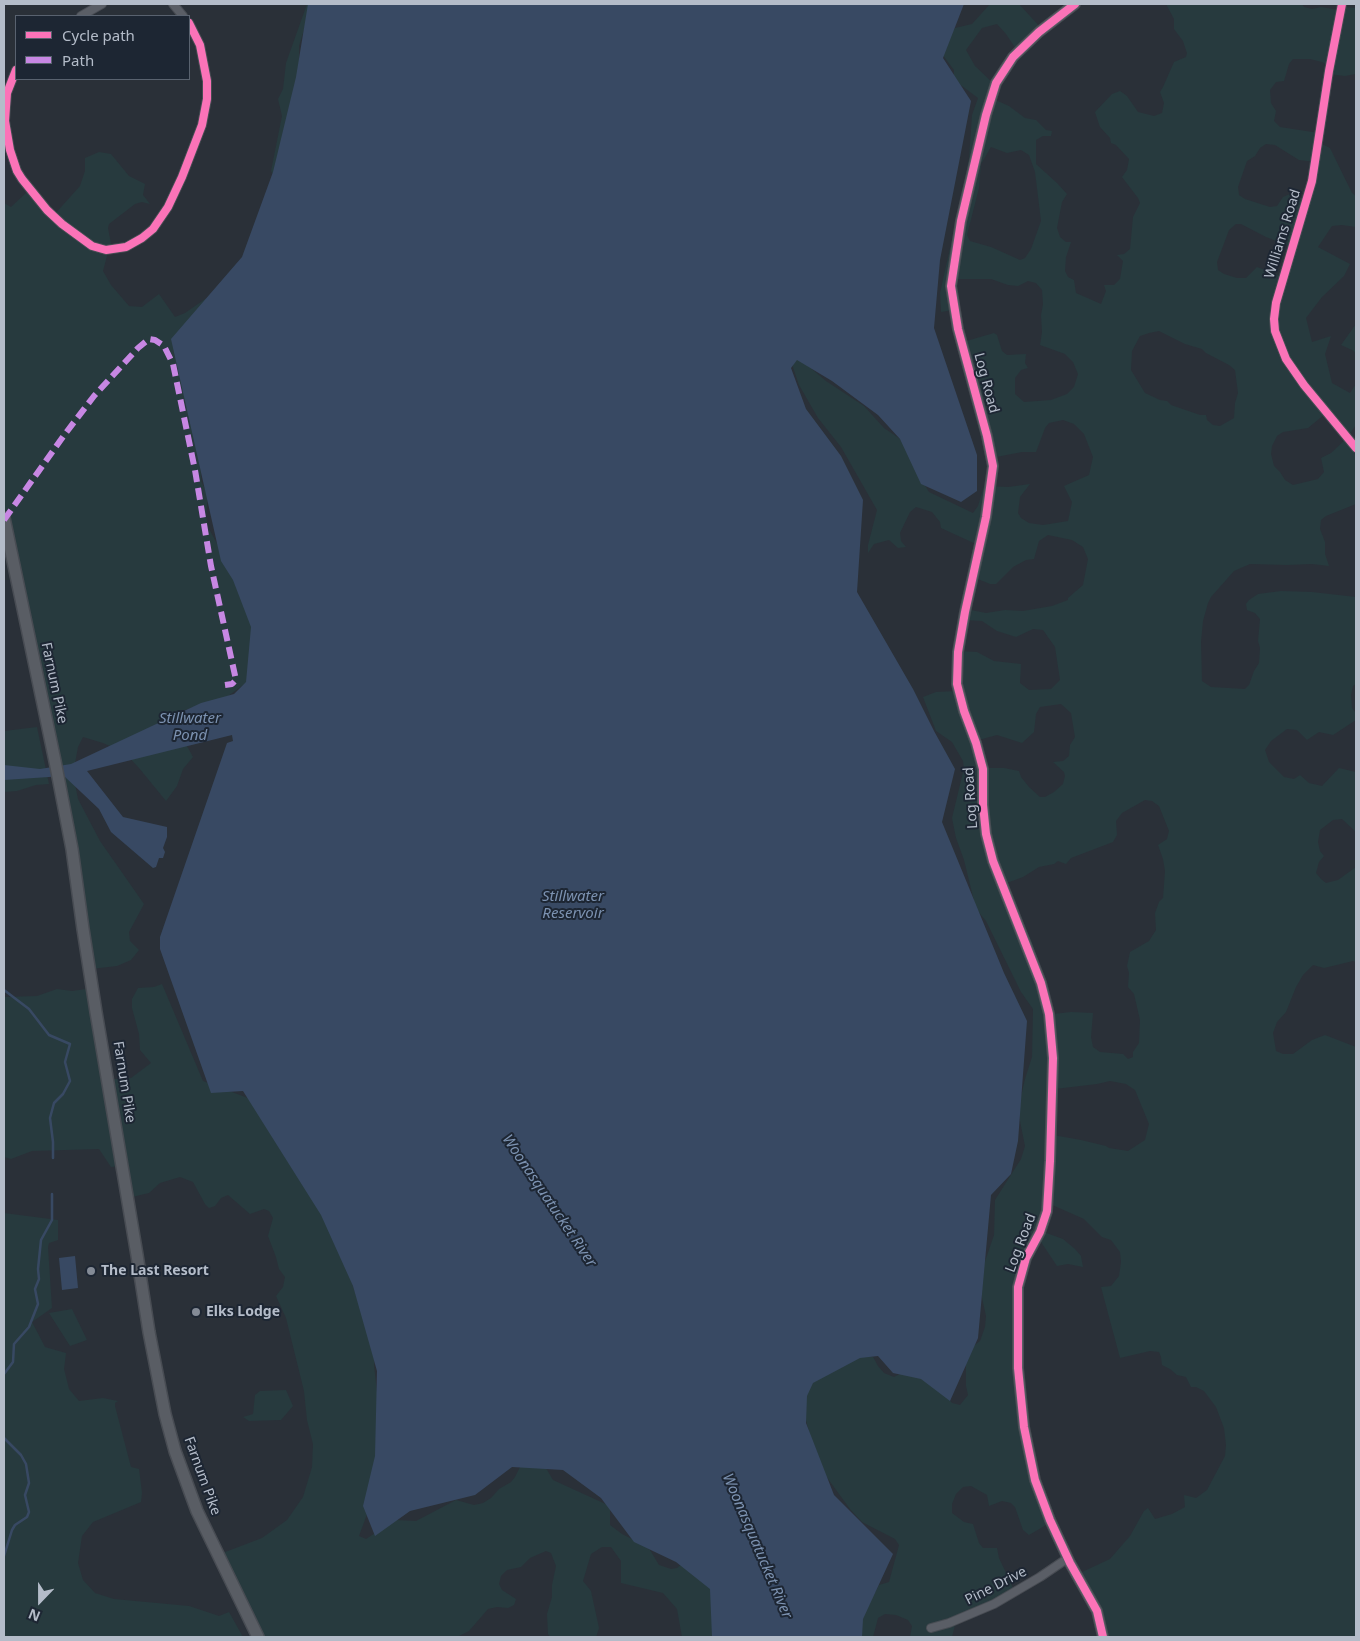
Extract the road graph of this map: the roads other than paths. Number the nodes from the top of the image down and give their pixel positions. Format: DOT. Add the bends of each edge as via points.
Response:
graph roads {
  1 [pos="102,4"];
  2 [pos="173,4"];
  3 [pos="1075,4"];
  4 [pos="1342,4"];
  5 [pos="83,15"];
  6 [pos="182,15"];
  7 [pos="190,26"];
  8 [pos="15,73"];
  9 [pos="1356,448"];
  10 [pos="4,518"];
  11 [pos="1068,1558"];
  12 [pos="932,1628"];
  13 [pos="258,1637"];
  14 [pos="1103,1637"];
  1 -- 5 [label="street"];
  2 -- 6 [label="street"];
  3 -- 11 [label="street, Log Road" via="1013,57 996,83 961,221 951,286 958,329 993,466 986,517 958,652 957,684 983,769 986,834 993,861 1041,983 1049,1014 1053,1058 1047,1211 1026,1258 1018,1287 1018,1368 1024,1427 1035,1480"];
  4 -- 9 [label="street, Williams Road" via="1312,181 1276,302 1274,319 1286,359"];
  7 -- 8 [label="street" via="200,45 207,82 202,125 168,207 153,229 126,247 106,250 92,246 47,210 22,180 10,150 5,121 7,93"];
  10 -- 13 [label="main road, Farnum Pike" via="72,849 165,1414 197,1511"];
  11 -- 12 [label="street, Pine Drive" via="994,1604"];
  11 -- 14 [label="street, Log Road" via="1097,1611"];
}
